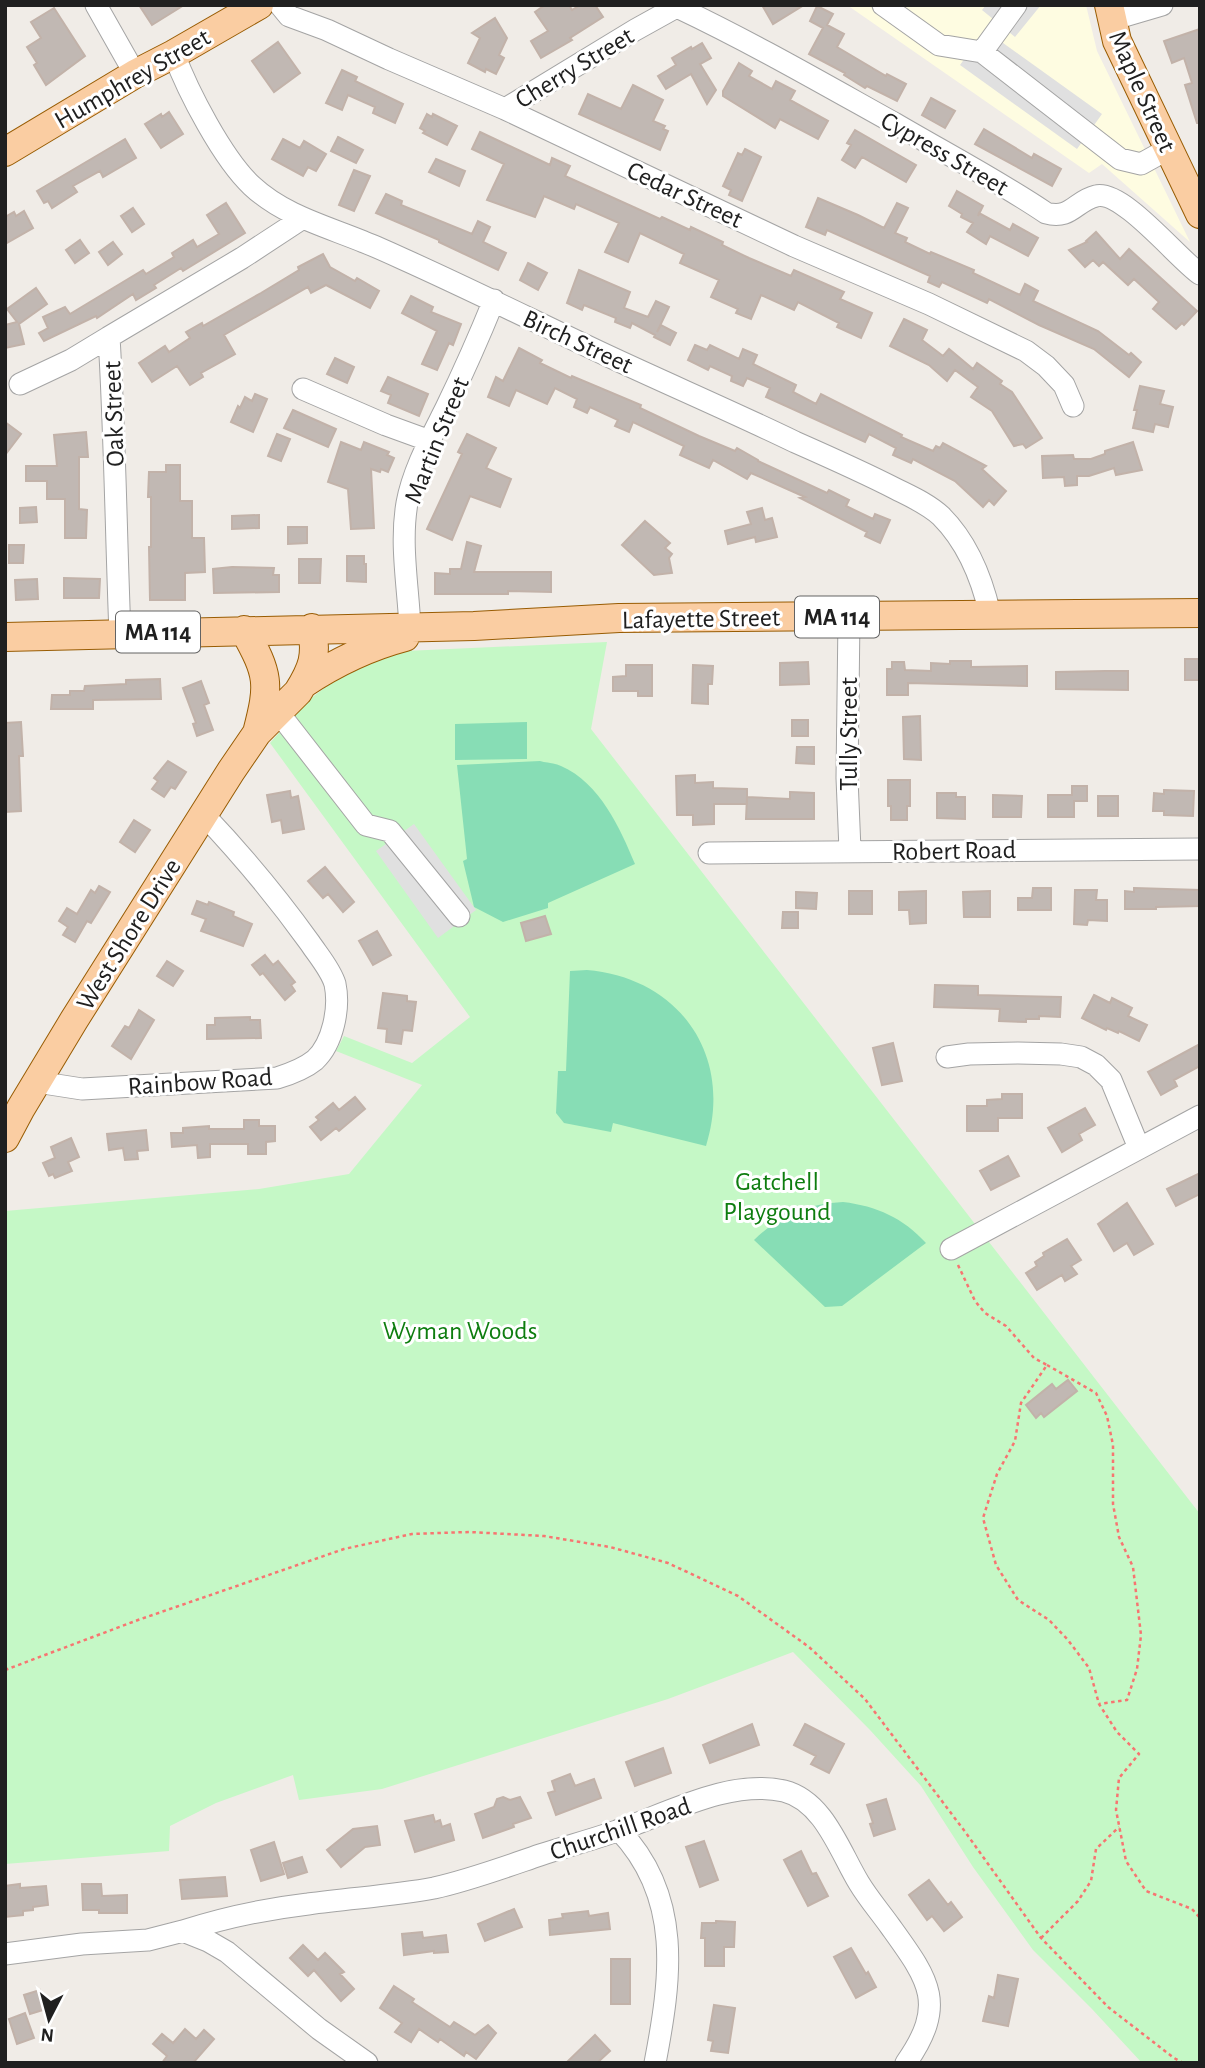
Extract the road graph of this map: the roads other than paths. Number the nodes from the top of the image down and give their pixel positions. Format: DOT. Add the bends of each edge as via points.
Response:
graph roads {
  1 [pos="96,5"];
  2 [pos="259,5"];
  3 [pos="280,5"];
  4 [pos="883,5"];
  5 [pos="1016,5"];
  6 [pos="1162,5"];
  7 [pos="678,6"];
  8 [pos="1110,13"];
  9 [pos="982,52"];
  10 [pos="174,54"];
  11 [pos="135,74"];
  12 [pos="506,108"];
  13 [pos="1168,149"];
  14 [pos="5,152"];
  15 [pos="1200,214"];
  16 [pos="303,218"];
  17 [pos="1200,274"];
  18 [pos="494,300"];
  19 [pos="109,337"];
  20 [pos="20,384"];
  21 [pos="303,389"];
  22 [pos="1073,406"];
  23 [pos="430,441"];
  24 [pos="1200,613"];
  25 [pos="990,614"];
  26 [pos="849,617"];
  27 [pos="458,626"];
  28 [pos="410,627"];
  29 [pos="312,628"];
  30 [pos="244,630"];
  31 [pos="120,634"];
  32 [pos="5,637"];
  33 [pos="303,684"];
  34 [pos="278,712"];
  35 [pos="257,733"];
  36 [pos="203,814"];
  37 [pos="1200,849"];
  38 [pos="850,850"];
  39 [pos="709,853"];
  40 [pos="459,916"];
  41 [pos="947,1057"];
  42 [pos="37,1082"];
  43 [pos="1200,1116"];
  44 [pos="5,1138"];
  45 [pos="1139,1148"];
  46 [pos="951,1249"];
  47 [pos="620,1830"];
  48 [pos="183,1931"];
  49 [pos="5,1954"];
  50 [pos="367,2063"];
  51 [pos="655,2063"];
  52 [pos="906,2063"];
  1 -- 11 [label="street"];
  2 -- 10 [label="main road, Humphrey Street"];
  3 -- 12 [label="street, Cedar Street" via="289,16"];
  4 -- 9 [label="street" via="939,45"];
  5 -- 9 [label="street"];
  6 -- 8 [label="street"];
  7 -- 12 [label="street, Cherry Street"];
  7 -- 17 [label="street, Cypress Street" via="792,66 1046,213 1067,214 1084,201 1107,196 1146,222"];
  8 -- 13 [label="main road, Maple Street" via="1117,41"];
  9 -- 13 [label="street" via="1120,159 1141,163"];
  10 -- 11 [label="main road, Humphrey Street"];
  10 -- 16 [label="street, Birch Street" via="196,103 237,168 276,205"];
  11 -- 14 [label="main road, Humphrey Street"];
  12 -- 22 [label="street, Cedar Street" via="1026,351 1046,366"];
  13 -- 15 [label="main road, Maple Street"];
  16 -- 18 [label="street, Birch Street"];
  16 -- 19 [label="street, Oak Street"];
  18 -- 23 [label="street, Martin Street"];
  18 -- 25 [label="street, Birch Street" via="926,504 965,550 981,581"];
  19 -- 20 [label="street"];
  19 -- 31 [label="street, Oak Street"];
  21 -- 23 [label="street"];
  23 -- 28 [label="street, Martin Street" via="414,478 405,519"];
  24 -- 25 [label="main road, Lafayette Street / MA 114"];
  25 -- 26 [label="main road, Lafayette Street / MA 114"];
  26 -- 27 [label="main road, Lafayette Street / MA 114" via="619,618"];
  26 -- 38 [label="street, Tully Street"];
  27 -- 28 [label="main road, Lafayette Street / MA 114"];
  27 -- 33 [label="main road" via="377,644"];
  28 -- 29 [label="main road, Lafayette Street / MA 114"];
  29 -- 30 [label="main road, Lafayette Street / MA 114"];
  29 -- 33 [label="main road, West Shore Drive" via="314,662"];
  29 -- 35 [label="main road, West Shore Drive"];
  30 -- 31 [label="main road, Lafayette Street / MA 114"];
  30 -- 35 [label="main road" via="266,677 266,700"];
  31 -- 32 [label="main road, Lafayette Street / MA 114"];
  33 -- 34 [label="main road, West Shore Drive"];
  34 -- 35 [label="main road, West Shore Drive"];
  34 -- 40 [label="street" via="366,825 390,831"];
  35 -- 36 [label="main road, West Shore Drive"];
  36 -- 42 [label="main road, West Shore Drive"];
  36 -- 42 [label="street, Rainbow Road" via="239,851 326,966 335,983 336,1008 327,1043 303,1068 276,1078 82,1089"];
  37 -- 38 [label="street, Robert Road"];
  38 -- 39 [label="street, Robert Road"];
  41 -- 45 [label="street" via="1018,1053 1081,1057 1111,1080"];
  42 -- 44 [label="main road, West Shore Drive"];
  43 -- 45 [label="street"];
  45 -- 46 [label="street"];
  47 -- 48 [label="street, Churchill Road" via="432,1888 306,1904"];
  47 -- 51 [label="street" via="645,1863 664,1909 665,2004"];
  47 -- 52 [label="street, Churchill Road" via="737,1791 762,1788 806,1800 923,1976 930,1999 928,2020"];
  48 -- 49 [label="street, Churchill Road" via="148,1940"];
  48 -- 50 [label="street" via="228,1952"];
}
